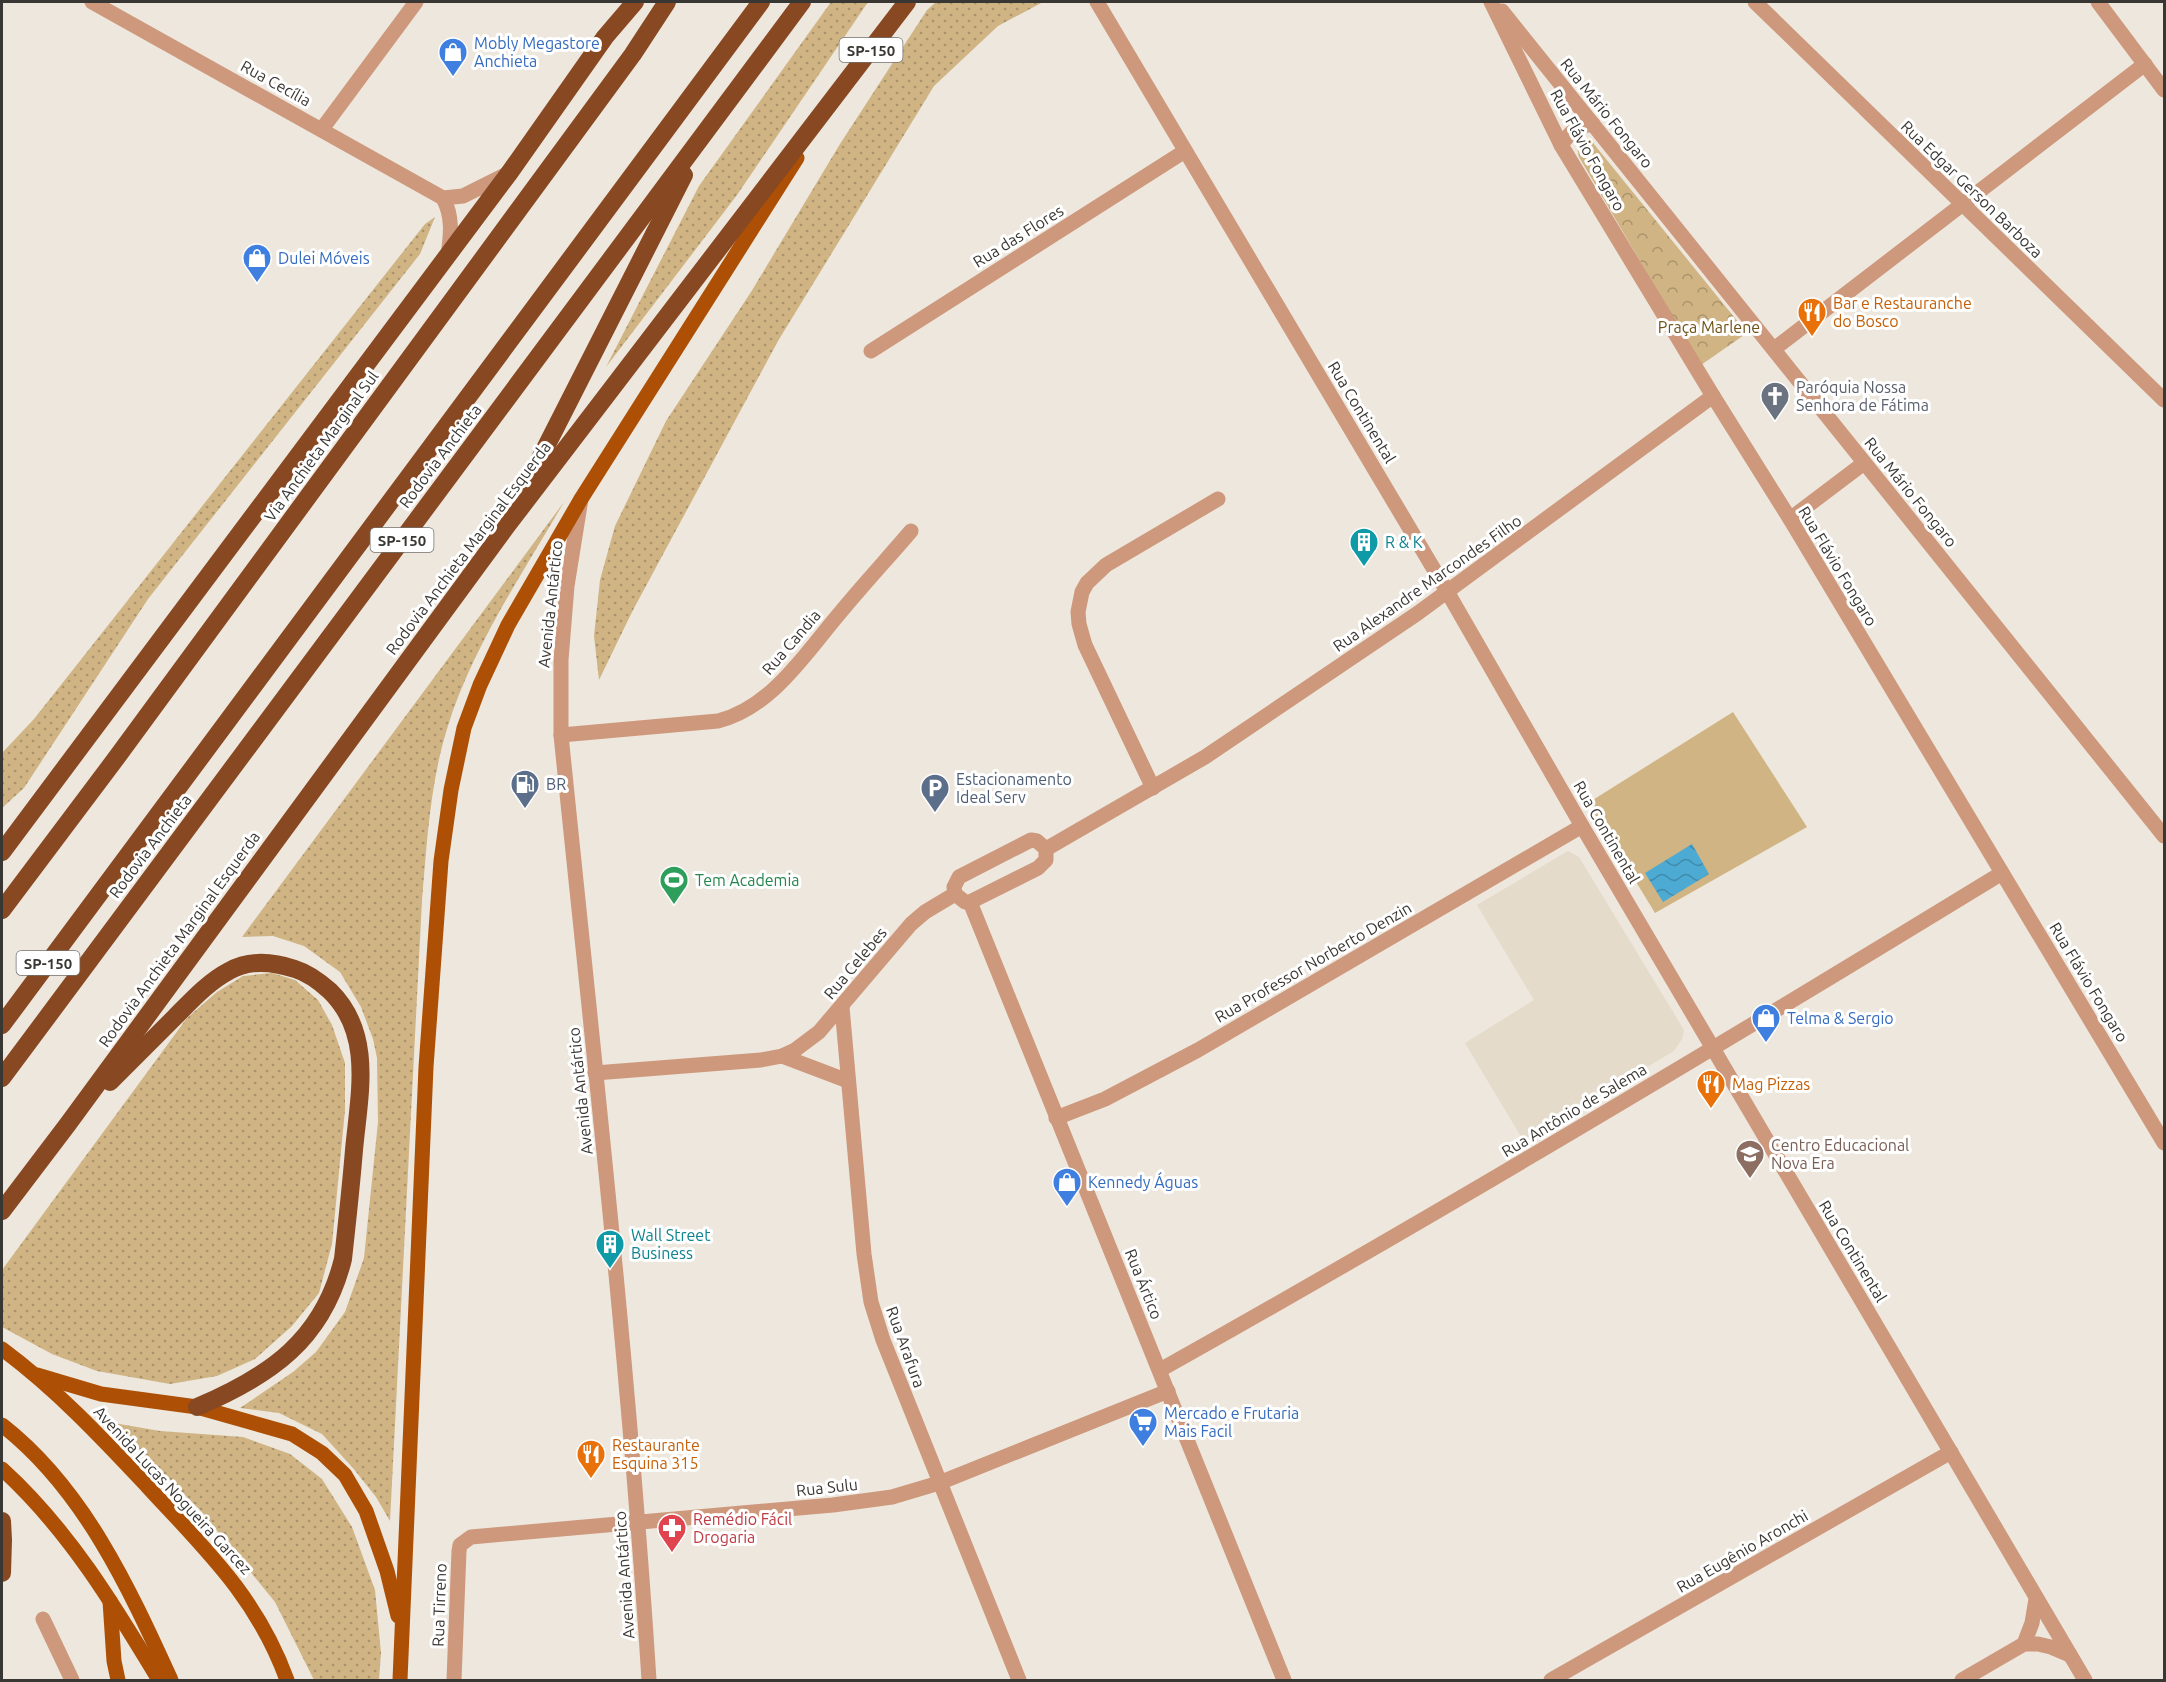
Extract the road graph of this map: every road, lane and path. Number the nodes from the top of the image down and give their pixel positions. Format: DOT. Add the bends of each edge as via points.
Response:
graph roads {
  1 [pos="92,2"];
  2 [pos="416,2"];
  3 [pos="635,2"];
  4 [pos="667,2"];
  5 [pos="761,2"];
  6 [pos="801,2"];
  7 [pos="907,2"];
  8 [pos="1097,2"];
  9 [pos="1493,2"];
  10 [pos="1755,2"];
  11 [pos="2098,2"];
  12 [pos="2145,64"];
  13 [pos="2164,90"];
  14 [pos="834,99"];
  15 [pos="1593,124"];
  16 [pos="707,128"];
  17 [pos="322,129"];
  18 [pos="1562,145"];
  19 [pos="1185,151"];
  20 [pos="510,172"];
  21 [pos="443,198"];
  22 [pos="1961,204"];
  23 [pos="448,255"];
  24 [pos="1774,349"];
  25 [pos="871,351"];
  26 [pos="1713,396"];
  27 [pos="2164,400"];
  28 [pos="1864,463"];
  29 [pos="581,499"];
  30 [pos="1218,499"];
  31 [pos="1790,519"];
  32 [pos="506,527"];
  33 [pos="911,531"];
  34 [pos="1448,592"];
  35 [pos="561,735"];
  36 [pos="1153,788"];
  37 [pos="25,820"];
  38 [pos="1582,826"];
  39 [pos="2162,827"];
  40 [pos="2,834"];
  41 [pos="1047,849"];
  42 [pos="2,852"];
  43 [pos="2002,873"];
  44 [pos="955,894"];
  45 [pos="970,902"];
  46 [pos="2,910"];
  47 [pos="842,1007"];
  48 [pos="2,1025"];
  49 [pos="1713,1049"];
  50 [pos="782,1056"];
  51 [pos="595,1073"];
  52 [pos="2,1078"];
  53 [pos="849,1081"];
  54 [pos="1056,1118"];
  55 [pos="68,1124"];
  56 [pos="2164,1143"];
  57 [pos="2,1211"];
  58 [pos="2,1349"];
  59 [pos="1160,1370"];
  60 [pos="37,1375"];
  61 [pos="1168,1391"];
  62 [pos="197,1407"];
  63 [pos="2,1425"];
  64 [pos="1951,1452"];
  65 [pos="2,1469"];
  66 [pos="939,1484"];
  67 [pos="2,1521"];
  68 [pos="639,1521"];
  69 [pos="471,1537"];
  70 [pos="2,1573"];
  71 [pos="110,1598"];
  72 [pos="2036,1599"];
  73 [pos="44,1619"];
  74 [pos="402,1633"];
  75 [pos="2024,1644"];
  76 [pos="2070,1656"];
  77 [pos="72,1680"];
  78 [pos="118,1680"];
  79 [pos="159,1680"];
  80 [pos="171,1680"];
  81 [pos="287,1680"];
  82 [pos="400,1680"];
  83 [pos="454,1680"];
  84 [pos="649,1680"];
  85 [pos="1018,1680"];
  86 [pos="1284,1680"];
  87 [pos="1551,1680"];
  88 [pos="1962,1680"];
  89 [pos="2085,1680"];
  1 -- 17 [label="street, Rua Cecília"];
  2 -- 17 [label="street"];
  3 -- 20 [label="highway" via="605,37"];
  4 -- 46 [label="highway, Via Anchieta Marginal Sul" via="619,73"];
  5 -- 48 [label="highway, Rodovia Anchieta / SP-150"];
  6 -- 16 [label="highway, Rodovia Anchieta / SP-150"];
  7 -- 14 [label="highway, Rodovia Anchieta Marginal Esquerda / SP-150"];
  8 -- 19 [label="street, Rua Continental"];
  9 -- 15 [label="street, Rua Mário Fongaro"];
  9 -- 18 [label="street, Rua Flávio Fongaro"];
  10 -- 22 [label="street, Rua Edgar Gerson Barboza"];
  11 -- 12 [label="street"];
  12 -- 13 [label="street"];
  12 -- 22 [label="street"];
  14 -- 29 [label="main road"];
  14 -- 32 [label="highway, Rodovia Anchieta Marginal Esquerda / SP-150"];
  15 -- 18 [label="street" via="1574,129"];
  15 -- 24 [label="street, Rua Mário Fongaro"];
  16 -- 32 [label="highway"];
  16 -- 52 [label="highway, Rodovia Anchieta / SP-150"];
  17 -- 21 [label="street, Rua Cecília"];
  18 -- 26 [label="street, Rua Flávio Fongaro"];
  19 -- 25 [label="street, Rua das Flores"];
  19 -- 34 [label="street, Rua Continental"];
  20 -- 21 [label="street" via="464,196"];
  20 -- 23 [label="highway"];
  21 -- 23 [label="street" via="451,225"];
  22 -- 24 [label="street"];
  22 -- 27 [label="street, Rua Edgar Gerson Barboza"];
  23 -- 37 [label="highway"];
  24 -- 28 [label="street, Rua Mário Fongaro"];
  26 -- 31 [label="street, Rua Flávio Fongaro"];
  26 -- 34 [label="street, Rua Alexandre Marcondes Filho"];
  28 -- 31 [label="street"];
  28 -- 39 [label="street, Rua Mário Fongaro"];
  29 -- 35 [label="street, Avenida Antártico" via="567,586 561,660"];
  29 -- 74 [label="main road" via="508,625 480,685 464,728 451,790 441,861 426,1067"];
  30 -- 36 [label="street" via="1101,569 1087,583 1079,602 1079,624 1085,645"];
  31 -- 43 [label="street, Rua Flávio Fongaro"];
  32 -- 55 [label="highway, Rodovia Anchieta Marginal Esquerda / SP-150"];
  33 -- 35 [label="street, Rua Candia" via="778,685 746,710 718,721"];
  34 -- 36 [label="street, Rua Alexandre Marcondes Filho"];
  34 -- 38 [label="street, Rua Continental"];
  35 -- 51 [label="street, Avenida Antártico"];
  36 -- 41 [label="street"];
  37 -- 40 [label="highway"];
  37 -- 42 [label="highway"];
  38 -- 49 [label="street, Rua Continental"];
  38 -- 54 [label="street, Rua Professor Norberto Denzin" via="1198,1050 1105,1099"];
  41 -- 44 [label="street, Rua Celebes" via="1036,841 1025,842 959,877"];
  41 -- 45 [label="street" via="1046,860 1038,868"];
  43 -- 49 [label="street, Rua Antônio de Salema"];
  43 -- 56 [label="street, Rua Flávio Fongaro"];
  44 -- 45 [label="street"];
  44 -- 47 [label="street, Rua Celebes" via="911,924"];
  45 -- 54 [label="street, Rua Ártico"];
  47 -- 50 [label="street, Rua Celebes" via="805,1043"];
  47 -- 53 [label="street, Rua Arafura"];
  49 -- 59 [label="street, Rua Antônio de Salema" via="1336,1272"];
  49 -- 64 [label="street, Rua Continental"];
  50 -- 51 [label="street, Rua Celebes"];
  50 -- 53 [label="street, Rua Celebes"];
  51 -- 68 [label="street, Avenida Antártico"];
  53 -- 66 [label="street, Rua Arafura" via="871,1302"];
  54 -- 59 [label="street, Rua Ártico"];
  55 -- 57 [label="highway, SP-150"];
  55 -- 62 [label="highway" via="201,991 231,969 259,963 300,970 324,985 352,1021 362,1073 344,1259 334,1291 320,1318 284,1359"];
  58 -- 60 [label="main road, Avenida Lucas Nogueira Garcez"];
  59 -- 61 [label="street, Rua Ártico"];
  60 -- 62 [label="main road" via="101,1394"];
  60 -- 81 [label="main road, Avenida Lucas Nogueira Garcez" via="102,1438 225,1571 256,1615"];
  61 -- 66 [label="street, Rua Sulu"];
  61 -- 86 [label="street, Rua Ártico"];
  62 -- 74 [label="main road" via="292,1434 335,1463 354,1487 374,1532"];
  63 -- 80 [label="main road" via="49,1469 93,1528 142,1616"];
  64 -- 72 [label="street, Rua Continental"];
  64 -- 87 [label="street, Rua Eugênio Aronchi"];
  65 -- 71 [label="main road" via="52,1520"];
  66 -- 68 [label="street, Rua Sulu" via="892,1497 833,1506"];
  66 -- 85 [label="street, Rua Arafura"];
  67 -- 70 [label="highway"];
  68 -- 69 [label="street, Rua Sulu"];
  68 -- 84 [label="street, Avenida Antártico"];
  69 -- 83 [label="street, Rua Tirreno" via="460,1545 459,1551"];
  71 -- 78 [label="main road"];
  71 -- 79 [label="main road"];
  72 -- 75 [label="street"];
  72 -- 76 [label="street, Rua Continental"];
  73 -- 77 [label="street"];
  74 -- 82 [label="main road"];
  75 -- 76 [label="street" via="2051,1647"];
  75 -- 88 [label="street"];
  76 -- 89 [label="street, Rua Continental"];
}
